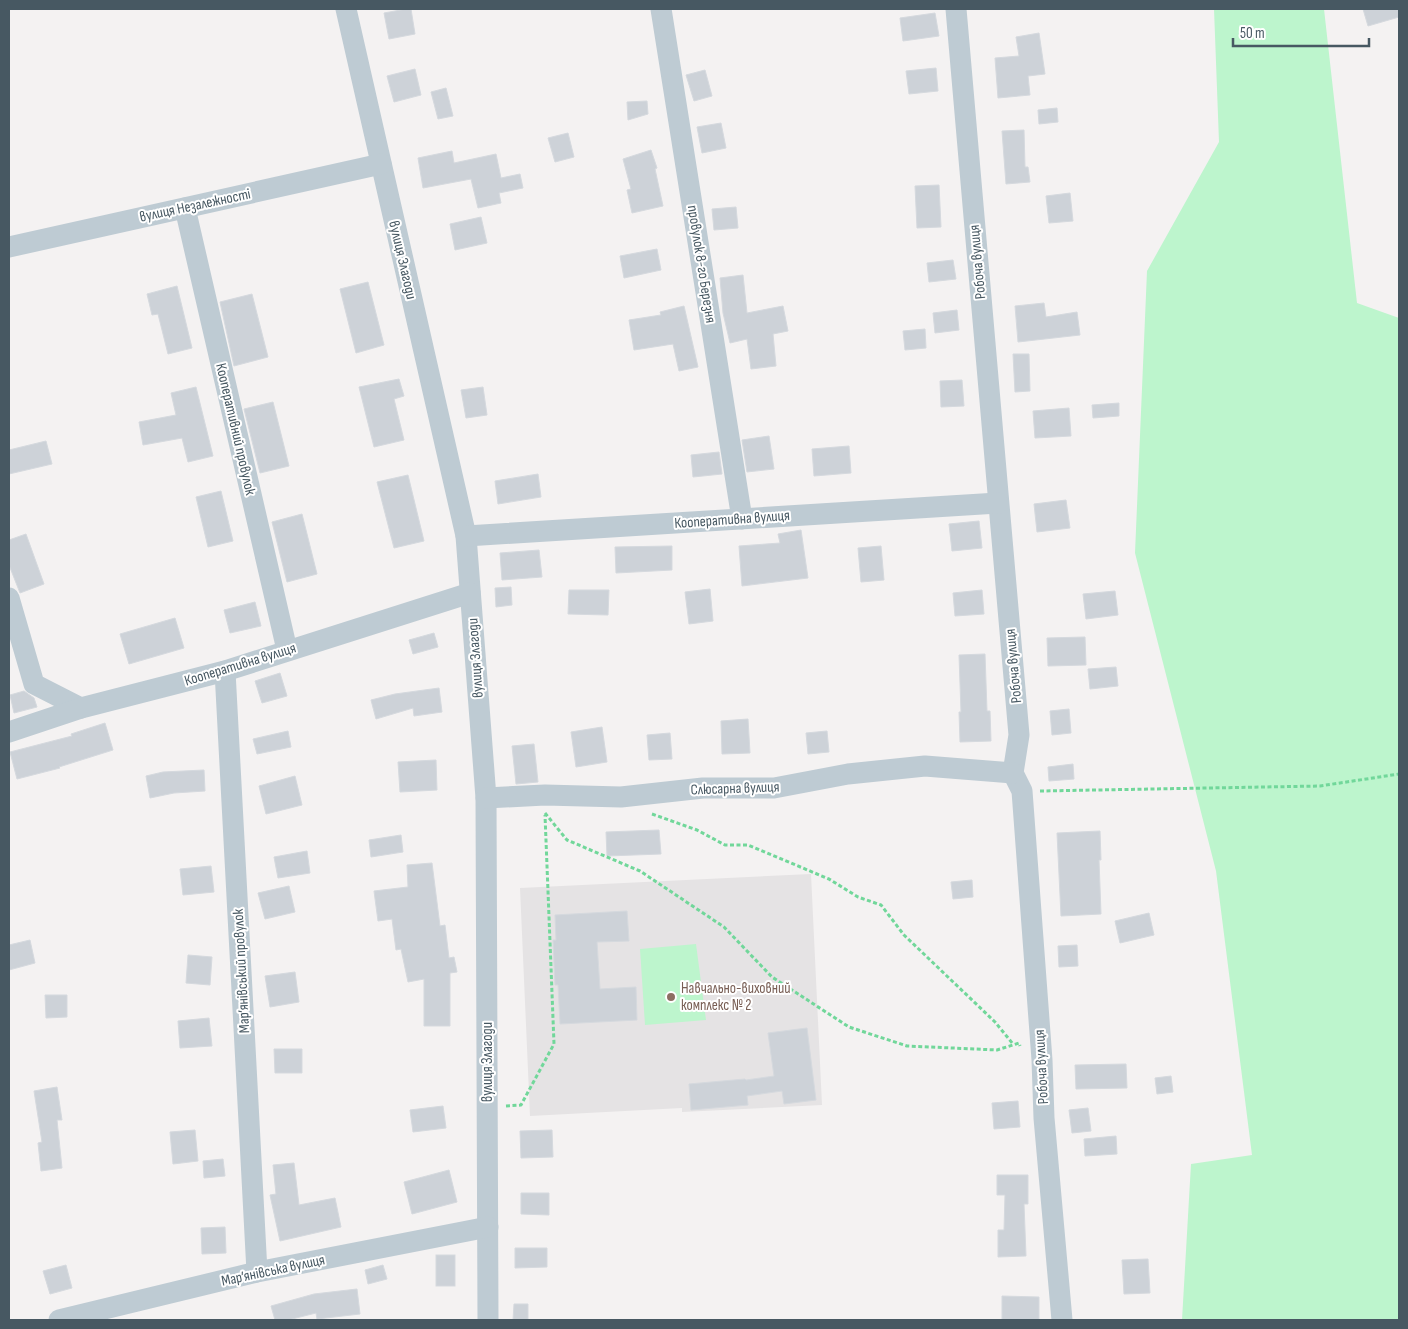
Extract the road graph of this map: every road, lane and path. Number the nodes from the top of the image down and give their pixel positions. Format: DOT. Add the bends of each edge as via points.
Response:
graph roads {
  1 [pos="346,9"];
  2 [pos="661,9"];
  3 [pos="956,9"];
  4 [pos="382,164"];
  5 [pos="185,208"];
  6 [pos="9,247"];
  7 [pos="998,503"];
  8 [pos="742,518"];
  9 [pos="466,536"];
  10 [pos="470,593"];
  11 [pos="9,598"];
  12 [pos="287,650"];
  13 [pos="224,670"];
  14 [pos="81,708"];
  15 [pos="9,732"];
  16 [pos="1012,772"];
  17 [pos="1399,774"];
  18 [pos="1022,792"];
  19 [pos="486,798"];
  20 [pos="545,804"];
  21 [pos="646,813"];
  22 [pos="1013,1044"];
  23 [pos="1022,1052"];
  24 [pos="487,1107"];
  25 [pos="488,1227"];
  26 [pos="257,1272"];
  27 [pos="138,1311"];
  28 [pos="59,1320"];
  29 [pos="488,1320"];
  30 [pos="1062,1320"];
  1 -- 4 [label="street, вулиця Злагоди"];
  2 -- 8 [label="street, провулок 8-го Березня"];
  3 -- 7 [label="street, Робоча вулиця"];
  4 -- 5 [label="street, вулиця Незалежності"];
  4 -- 9 [label="street, вулиця Злагоди"];
  5 -- 6 [label="street, вулиця Незалежності"];
  5 -- 12 [label="street, Кооперативний провулок"];
  7 -- 8 [label="street, Кооперативна вулиця"];
  7 -- 16 [label="street, Робоча вулиця" via="1019,735"];
  8 -- 9 [label="street, Кооперативна вулиця"];
  9 -- 10 [label="street, вулиця Злагоди"];
  10 -- 12 [label="street, Кооперативна вулиця"];
  10 -- 19 [label="street, вулиця Злагоди"];
  11 -- 14 [label="street" via="34,684"];
  12 -- 13 [label="street, Кооперативна вулиця"];
  13 -- 14 [label="street, Кооперативна вулиця"];
  13 -- 26 [label="street, Мар’янівський провулок"];
  14 -- 15 [label="street, Кооперативна вулиця"];
  16 -- 18 [label="street, Робоча вулиця"];
  16 -- 20 [label="street, Слюсарна вулиця" via="925,766 848,774 774,788 703,788"];
  17 -- 18 [label="path" via="1320,786"];
  18 -- 30 [label="street, Робоча вулиця" via="1044,1118"];
  19 -- 20 [label="street, Слюсарна вулиця"];
  19 -- 24 [label="street, вулиця Злагоди"];
  20 -- 22 [label="path" via="567,840 640,871 724,927 772,977 849,1027 907,1046 997,1050"];
  20 -- 24 [label="path" via="554,1044 521,1105"];
  21 -- 22 [label="path" via="697,830 725,845 748,845 829,879 858,897 881,906 904,936 995,1022"];
  22 -- 23 [label="path" via="1019,1043"];
  24 -- 25 [label="street, вулиця Злагоди"];
  25 -- 26 [label="street, Мар’янівська вулиця"];
  25 -- 29 [label="street, вулиця Злагоди"];
  26 -- 27 [label="street, Мар’янівська вулиця"];
  27 -- 28 [label="street, Мар’янівська вулиця"];
}
